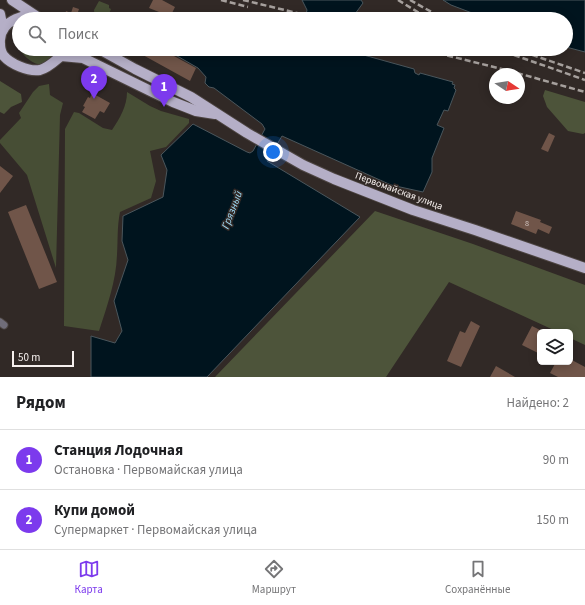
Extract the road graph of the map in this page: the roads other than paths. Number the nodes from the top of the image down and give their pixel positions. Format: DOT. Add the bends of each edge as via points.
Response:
graph roads {
  1 [pos="12,0"];
  2 [pos="30,12"];
  3 [pos="0,14"];
  4 [pos="12,22"];
  5 [pos="3,29"];
  6 [pos="0,40"];
  7 [pos="0,43"];
  8 [pos="59,56"];
  9 [pos="75,56"];
  10 [pos="112,56"];
  11 [pos="215,114"];
  12 [pos="585,268"];
  1 -- 2 [label="main road"];
  3 -- 5 [label="main road"];
  4 -- 5 [label="main road"];
  5 -- 6 [label="main road"];
  7 -- 8 [label="main road" via="3,55 9,60 33,70 44,69"];
  9 -- 11 [label="main road, Первомайская улица" via="196,112"];
  10 -- 11 [label="main road, Первомайская улица" via="191,97"];
  11 -- 12 [label="main road, Первомайская улица" via="283,154 334,179 390,202"];
}
